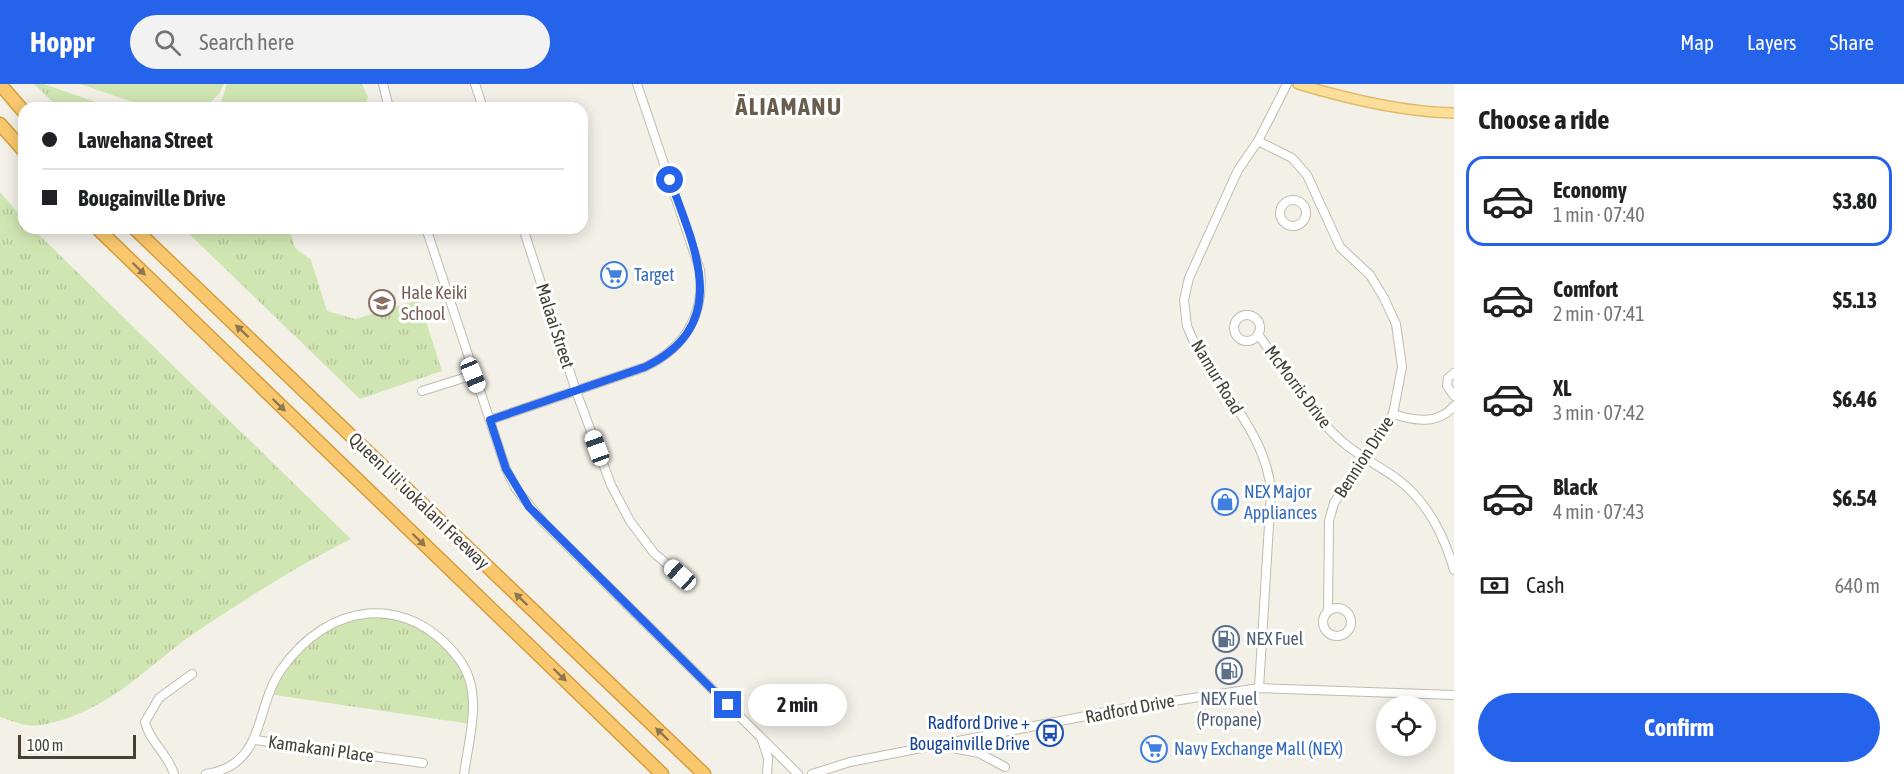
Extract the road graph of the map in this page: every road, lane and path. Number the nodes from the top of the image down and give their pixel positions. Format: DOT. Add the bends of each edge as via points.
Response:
graph roads {
  1 [pos="0,84"];
  2 [pos="383,84"];
  3 [pos="475,84"];
  4 [pos="637,84"];
  5 [pos="1287,84"];
  6 [pos="1298,84"];
  7 [pos="387,102"];
  8 [pos="481,102"];
  9 [pos="18,105"];
  10 [pos="1454,113"];
  11 [pos="0,124"];
  12 [pos="1258,141"];
  13 [pos="18,144"];
  14 [pos="1318,201"];
  15 [pos="1305,207"];
  16 [pos="103,234"];
  17 [pos="140,234"];
  18 [pos="428,234"];
  19 [pos="524,234"];
  20 [pos="1258,334"];
  21 [pos="1454,373"];
  22 [pos="473,375"];
  23 [pos="422,391"];
  24 [pos="576,391"];
  25 [pos="1454,396"];
  26 [pos="1454,406"];
  27 [pos="1393,414"];
  28 [pos="490,420"];
  29 [pos="1365,458"];
  30 [pos="1454,570"];
  31 [pos="680,575"];
  32 [pos="1328,611"];
  33 [pos="192,674"];
  34 [pos="1259,688"];
  35 [pos="1454,695"];
  36 [pos="762,739"];
  37 [pos="255,740"];
  38 [pos="938,745"];
  39 [pos="850,762"];
  40 [pos="423,763"];
  41 [pos="1005,766"];
  42 [pos="218,773"];
  43 [pos="174,774"];
  44 [pos="206,774"];
  45 [pos="464,774"];
  46 [pos="662,774"];
  47 [pos="704,774"];
  48 [pos="767,774"];
  49 [pos="798,774"];
  50 [pos="812,774"];
  51 [pos="839,774"];
  1 -- 9 [label="highway"];
  2 -- 7 [label="street"];
  3 -- 8 [label="street"];
  4 -- 24 [label="street" via="697,257 701,296 687,334 669,354 645,367"];
  5 -- 12 [label="street, Namur Road"];
  6 -- 10 [label="main road" via="1427,113"];
  11 -- 13 [label="highway"];
  12 -- 14 [label="street, Bennion Drive" via="1292,158 1307,175"];
  12 -- 34 [label="street, Namur Road" via="1238,170 1189,278 1184,300 1186,326 1255,438 1270,474"];
  14 -- 15 [label="street"];
  14 -- 27 [label="street, Bennion Drive" via="1340,247 1370,275 1396,324 1402,368"];
  16 -- 46 [label="highway, Queen Liliʻuokalani Freeway, one-way"];
  47 -- 17 [label="highway, Queen Liliʻuokalani Freeway, one-way"];
  18 -- 22 [label="street"];
  19 -- 24 [label="street, Malaai Street"];
  20 -- 29 [label="street, McMorris Drive" via="1309,409 1335,436"];
  21 -- 25 [label="street" via="1447,382"];
  22 -- 23 [label="street"];
  22 -- 28 [label="street"];
  24 -- 28 [label="street"];
  24 -- 31 [label="street, Malaai Street" via="611,485 630,521 654,553"];
  26 -- 27 [label="street" via="1433,420 1413,421"];
  27 -- 29 [label="street, Bennion Drive"];
  28 -- 36 [label="street" via="497,448 516,489 544,523"];
  29 -- 30 [label="street, McMorris Drive" via="1415,495 1434,520"];
  29 -- 32 [label="street, Bennion Drive" via="1334,503 1329,520"];
  33 -- 43 [label="street" via="159,698 145,722"];
  34 -- 35 [label="street, Radford Drive"];
  34 -- 38 [label="street, Radford Drive" via="1127,708"];
  36 -- 48 [label="street" via="768,758"];
  36 -- 49 [label="street"];
  37 -- 40 [label="street, Kamakani Place"];
  37 -- 42 [label="street" via="239,759"];
  37 -- 45 [label="street" via="268,694 280,670 308,642 360,614 392,613 427,628 468,671 474,699"];
  38 -- 39 [label="street, Radford Drive"];
  38 -- 41 [label="street" via="979,753"];
  39 -- 50 [label="street, Radford Drive"];
  39 -- 51 [label="street"];
  42 -- 44 [label="street"];
}
